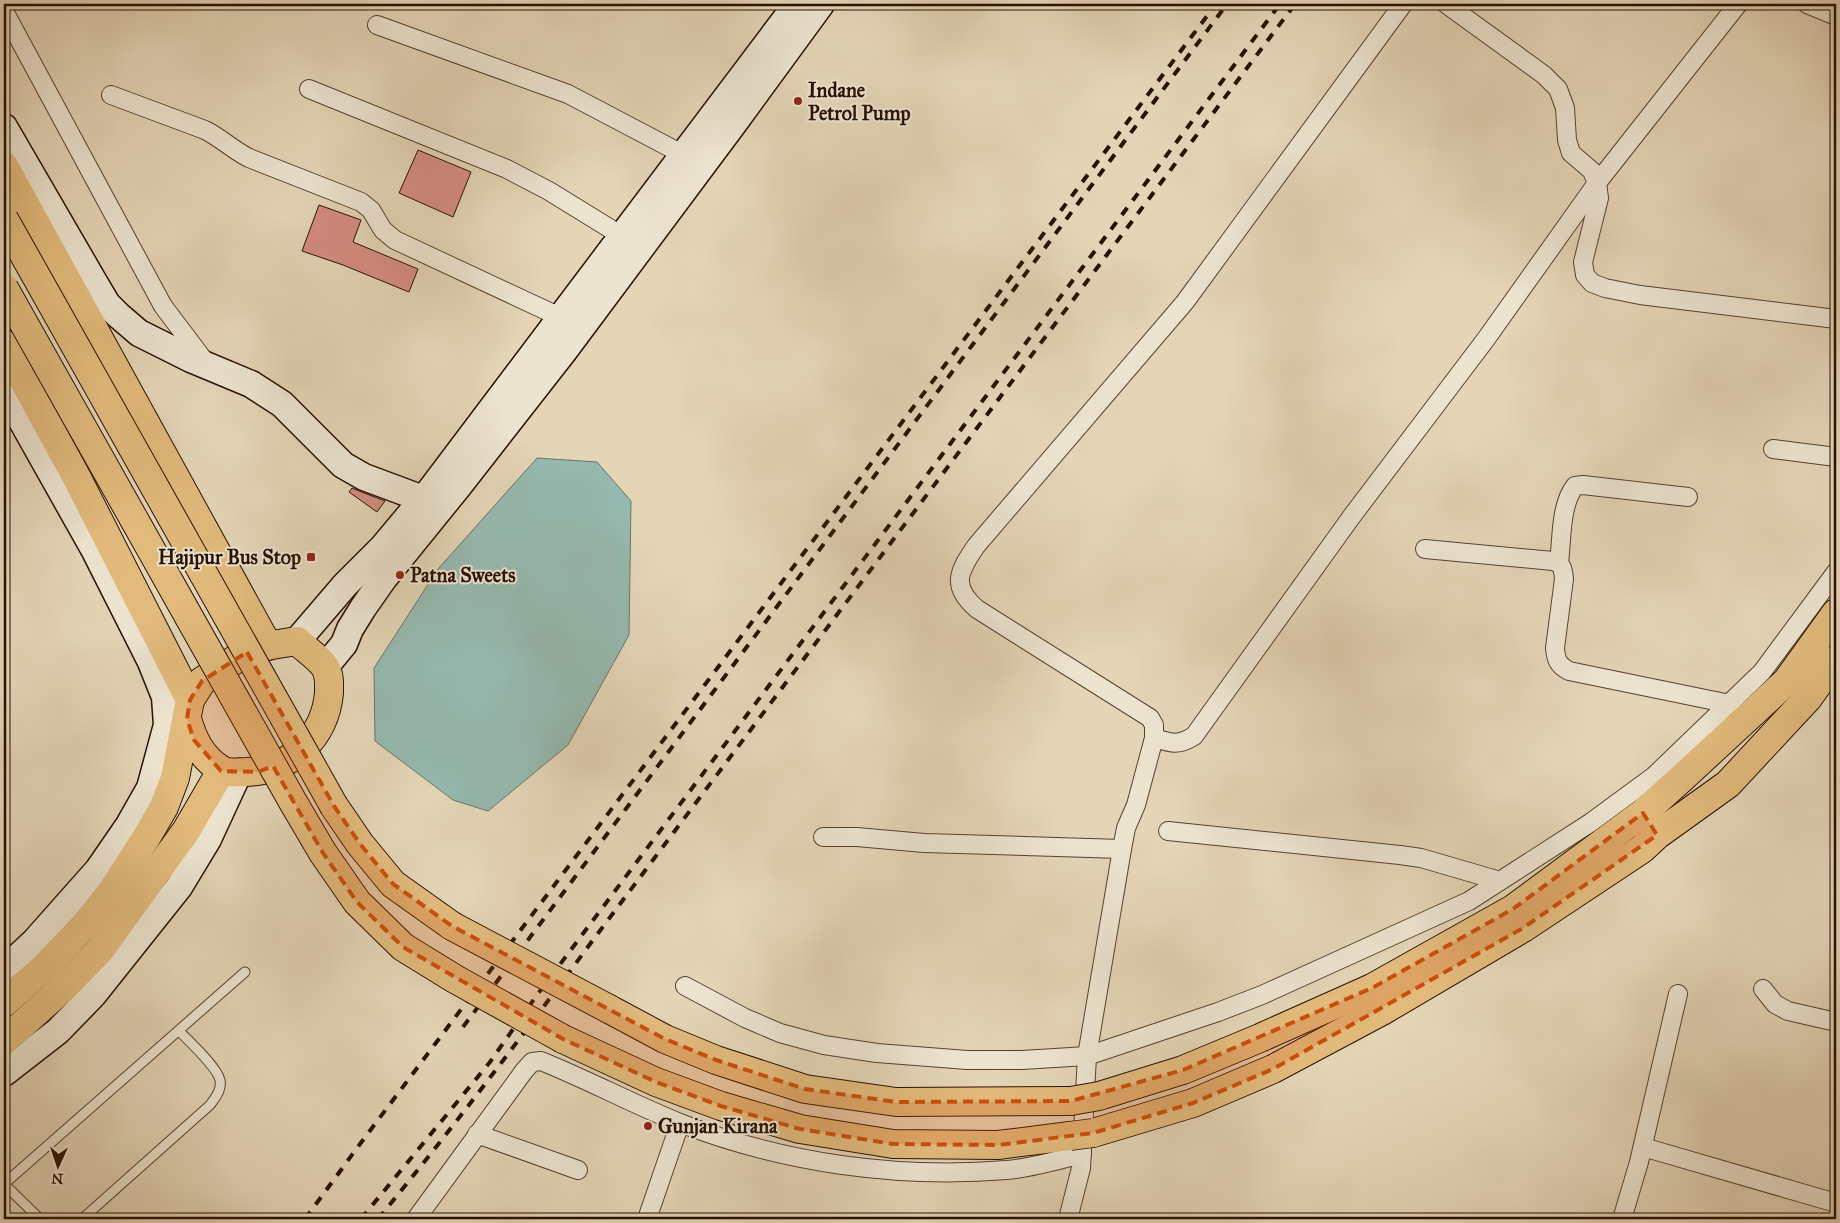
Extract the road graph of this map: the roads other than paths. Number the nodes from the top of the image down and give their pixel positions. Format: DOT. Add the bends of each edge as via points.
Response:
graph roads {
  1 [pos="797,4"];
  2 [pos="821,4"];
  3 [pos="1403,4"];
  4 [pos="1446,4"];
  5 [pos="1738,4"];
  6 [pos="1807,4"];
  7 [pos="4,11"];
  8 [pos="1836,16"];
  9 [pos="377,26"];
  10 [pos="786,35"];
  11 [pos="309,89"];
  12 [pos="111,95"];
  13 [pos="4,127"];
  14 [pos="684,155"];
  15 [pos="4,166"];
  16 [pos="1598,183"];
  17 [pos="4,218"];
  18 [pos="622,236"];
  19 [pos="4,288"];
  20 [pos="560,317"];
  21 [pos="1836,319"];
  22 [pos="4,344"];
  23 [pos="208,365"];
  24 [pos="4,389"];
  25 [pos="1773,449"];
  26 [pos="1836,457"];
  27 [pos="1688,497"];
  28 [pos="423,499"];
  29 [pos="1424,549"];
  30 [pos="1560,563"];
  31 [pos="1836,572"];
  32 [pos="1836,614"];
  33 [pos="297,641"];
  34 [pos="268,646"];
  35 [pos="1836,659"];
  36 [pos="325,667"];
  37 [pos="1730,704"];
  38 [pos="189,710"];
  39 [pos="1154,738"];
  40 [pos="230,772"];
  41 [pos="157,798"];
  42 [pos="1650,824"];
  43 [pos="1168,831"];
  44 [pos="823,837"];
  45 [pos="1122,849"];
  46 [pos="1500,881"];
  47 [pos="4,970"];
  48 [pos="245,972"];
  49 [pos="685,986"];
  50 [pos="1763,989"];
  51 [pos="1678,994"];
  52 [pos="4,1003"];
  53 [pos="1836,1022"];
  54 [pos="180,1031"];
  55 [pos="4,1041"];
  56 [pos="1087,1056"];
  57 [pos="4,1073"];
  58 [pos="680,1123"];
  59 [pos="477,1134"];
  60 [pos="1082,1141"];
  61 [pos="1643,1147"];
  62 [pos="578,1170"];
  63 [pos="1836,1203"];
  64 [pos="40,1219"];
  65 [pos="82,1219"];
  66 [pos="416,1219"];
  67 [pos="647,1219"];
  68 [pos="1068,1219"];
  69 [pos="1622,1219"];
  1 -- 10 [label="main road"];
  2 -- 10 [label="main road"];
  3 -- 39 [label="street" via="1185,302 976,546 960,571 959,581 968,602 1150,718 1154,725"];
  4 -- 16 [label="street" via="1544,75 1558,89 1566,108 1567,140 1571,153 1592,171"];
  5 -- 16 [label="street"];
  6 -- 8 [label="street"];
  7 -- 23 [label="street" via="163,306"];
  9 -- 14 [label="street" via="568,94"];
  10 -- 14 [label="main road"];
  10 -- 36 [label="main road" via="570,343 384,578 350,629 344,644"];
  11 -- 18 [label="street" via="508,169"];
  12 -- 20 [label="street" via="205,130 249,158 361,202 395,240"];
  13 -- 23 [label="main road" via="108,304 139,333"];
  14 -- 18 [label="main road"];
  15 -- 34 [label="highway"];
  16 -- 21 [label="street" via="1599,198 1583,262 1585,275 1592,283 1640,295"];
  16 -- 39 [label="street" via="1194,736 1184,742 1172,743"];
  17 -- 42 [label="highway, bridge" via="334,806 393,884 452,926 665,1039 708,1056 805,1089 896,1102 1071,1101 1099,1096 1183,1070 1372,988 1513,909"];
  18 -- 20 [label="main road"];
  19 -- 60 [label="highway, bridge" via="322,853 357,902 404,947 563,1038 656,1082 721,1106 800,1129 893,1144 998,1145"];
  20 -- 28 [label="main road"];
  22 -- 38 [label="highway" via="78,480"];
  23 -- 28 [label="main road" via="251,384 282,404 343,465 364,477"];
  24 -- 41 [label="main road" via="95,551 151,662 165,697 166,725"];
  25 -- 26 [label="street"];
  27 -- 30 [label="street" via="1574,486 1565,504"];
  28 -- 33 [label="main road"];
  29 -- 30 [label="street"];
  30 -- 37 [label="street" via="1564,579 1555,648 1561,666 1569,671"];
  31 -- 37 [label="street" via="1762,672"];
  32 -- 42 [label="highway" via="1788,682"];
  33 -- 34 [label="highway"];
  33 -- 36 [label="highway"];
  34 -- 38 [label="highway" via="253,648 202,681"];
  35 -- 42 [label="highway" via="1808,698 1728,784"];
  36 -- 40 [label="highway" via="330,681 328,706 306,746 290,760 258,772"];
  37 -- 46 [label="street" via="1654,776 1590,824"];
  38 -- 40 [label="highway" via="194,740 199,749"];
  38 -- 41 [label="highway" via="175,778"];
  39 -- 45 [label="street"];
  40 -- 55 [label="highway" via="100,950"];
  40 -- 57 [label="main road" via="208,839 179,887 93,995 58,1030"];
  41 -- 47 [label="main road" via="129,825 98,870 35,941"];
  41 -- 52 [label="highway" via="114,888 86,924 46,966"];
  42 -- 60 [label="highway" via="1642,849 1523,928 1382,1011 1273,1069 1193,1103"];
  43 -- 46 [label="street" via="1421,858"];
  44 -- 45 [label="street"];
  45 -- 56 [label="street"];
  46 -- 56 [label="street" via="1469,901 1262,996"];
  48 -- 54 [label="lane"];
  49 -- 56 [label="street" via="780,1033 824,1045 966,1060"];
  50 -- 53 [label="street" via="1775,1004 1788,1011"];
  51 -- 61 [label="street"];
  54 -- 64 [label="lane" via="4,1184"];
  54 -- 65 [label="lane" via="214,1070 220,1081 219,1093 210,1105"];
  56 -- 60 [label="street"];
  58 -- 59 [label="street" via="541,1061 532,1062 524,1071"];
  58 -- 60 [label="street" via="776,1153 840,1165 921,1173 1009,1170"];
  58 -- 67 [label="street"];
  59 -- 62 [label="street"];
  59 -- 66 [label="street"];
  60 -- 68 [label="street" via="1081,1168"];
  61 -- 63 [label="street"];
  61 -- 69 [label="street"];
}
